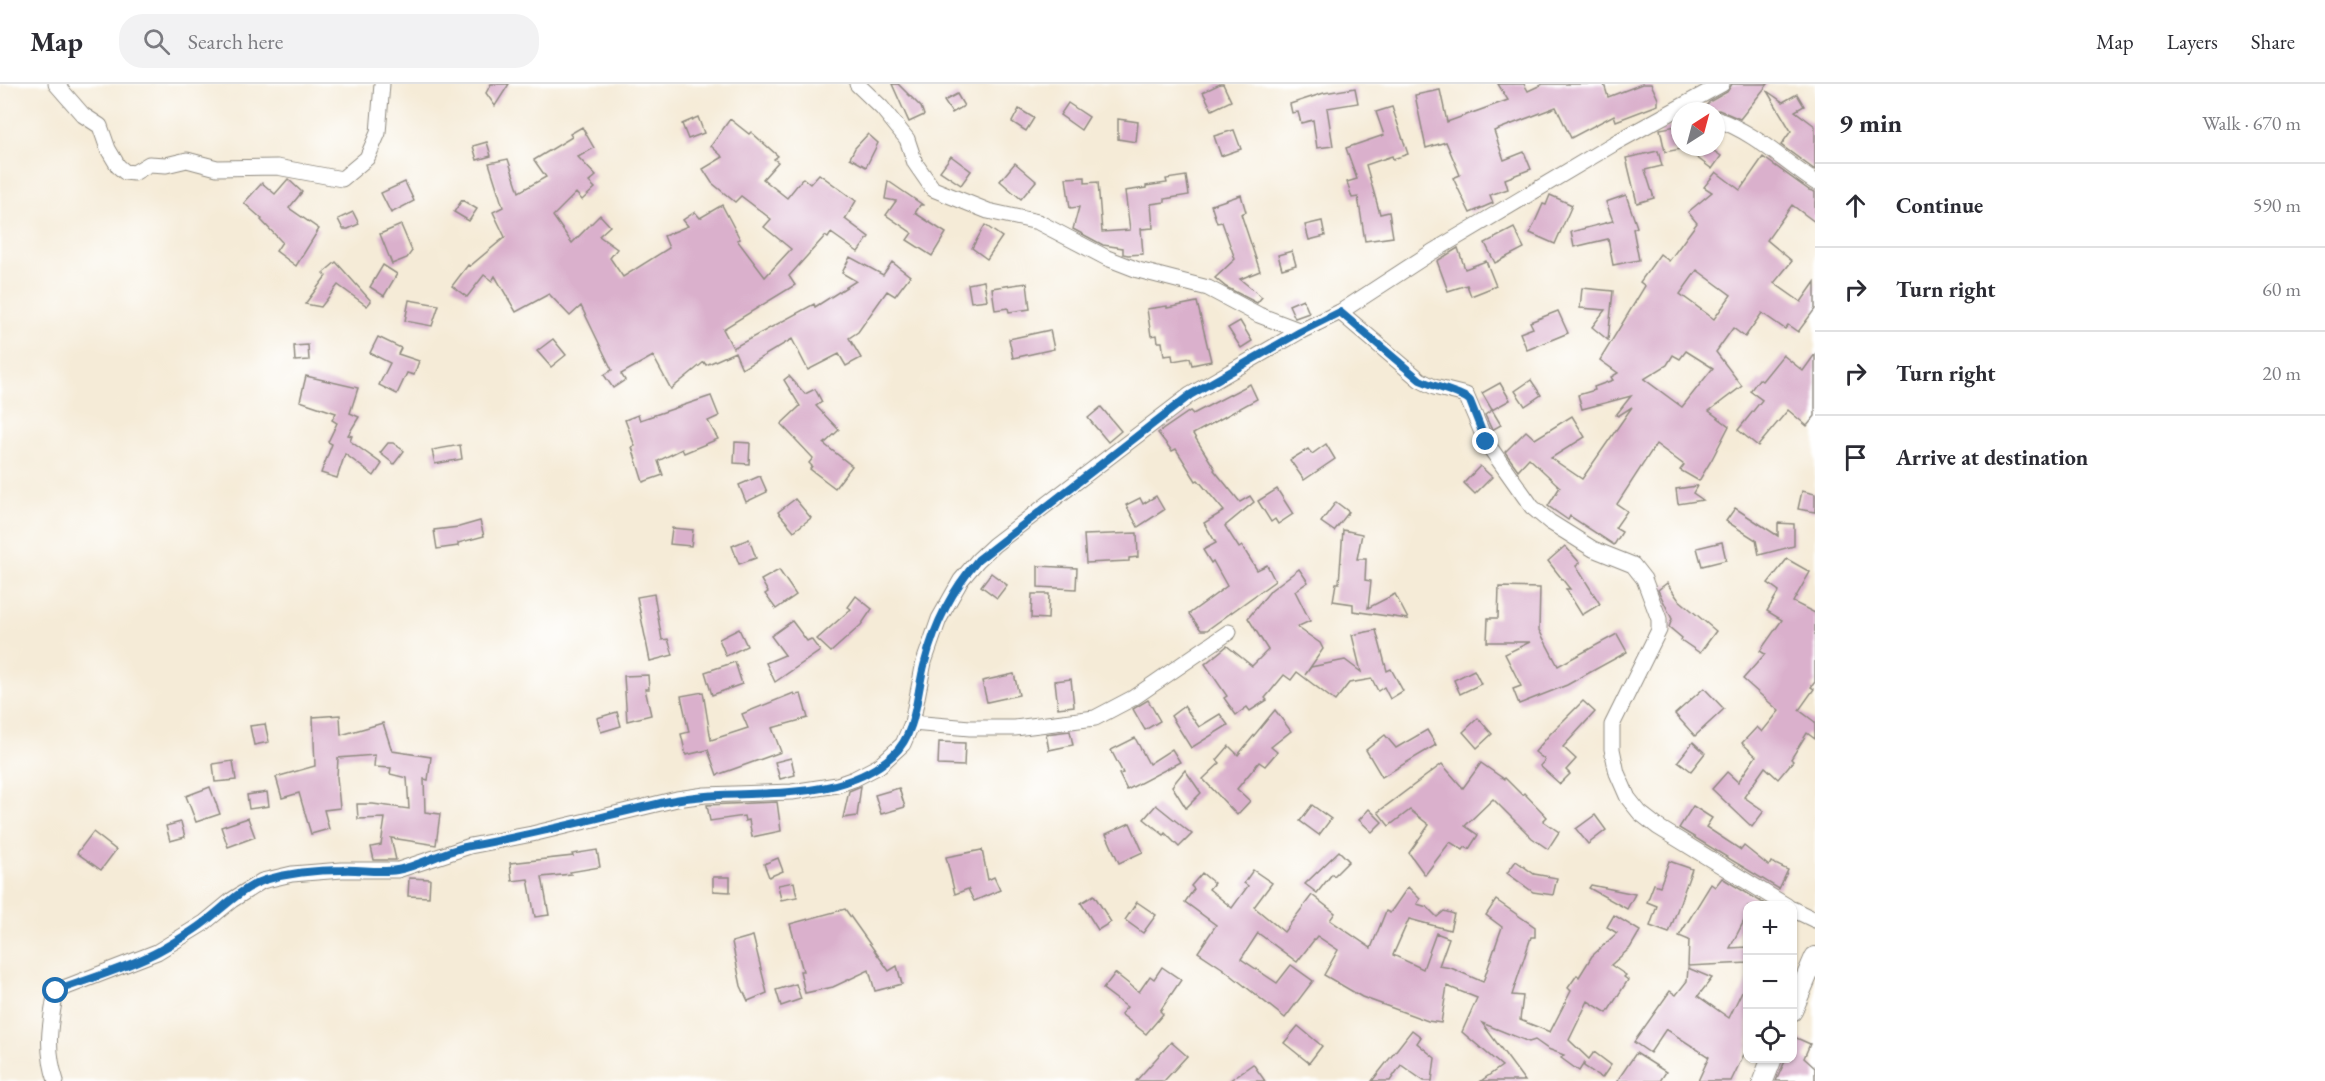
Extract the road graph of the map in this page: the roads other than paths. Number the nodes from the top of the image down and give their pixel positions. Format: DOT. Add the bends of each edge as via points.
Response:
graph roads {
  1 [pos="56,84"];
  2 [pos="382,84"];
  3 [pos="857,84"];
  4 [pos="1722,84"];
  5 [pos="1697,102"];
  6 [pos="1671,116"];
  7 [pos="1725,123"];
  8 [pos="1815,182"];
  9 [pos="1340,312"];
  10 [pos="1300,332"];
  11 [pos="1229,632"];
  12 [pos="912,723"];
  13 [pos="1779,901"];
  14 [pos="1797,911"];
  15 [pos="1815,920"];
  16 [pos="1814,963"];
  17 [pos="1793,1009"];
  18 [pos="1770,1063"];
  19 [pos="56,1081"];
  20 [pos="1763,1081"];
  1 -- 2 [label="street" via="83,115 100,126 108,149 125,172 134,173 149,164 187,160 216,168 277,167 342,179 367,158 378,133"];
  3 -- 10 [label="street" via="907,139 915,163 933,189 988,211 1038,222 1138,270 1208,288"];
  4 -- 5 [label="street"];
  6 -- 9 [label="street" via="1615,142"];
  7 -- 8 [label="street" via="1756,138"];
  9 -- 10 [label="street"];
  9 -- 13 [label="street" via="1420,380 1466,395 1486,442 1532,507 1575,538 1632,565 1641,574 1659,625 1612,725 1612,749 1620,781 1640,813 1658,827"];
  10 -- 12 [label="street" via="1190,395 978,560 960,580 939,619 924,662"];
  11 -- 12 [label="street" via="1133,698 1095,718 1015,728"];
  12 -- 19 [label="street" via="894,754 879,766 837,785 792,792 696,796 470,846 398,870 292,874 262,881 157,952 56,991 48,1034 50,1065"];
  14 -- 15 [label="street"];
  16 -- 17 [label="main road"];
  18 -- 20 [label="main road"];
}
